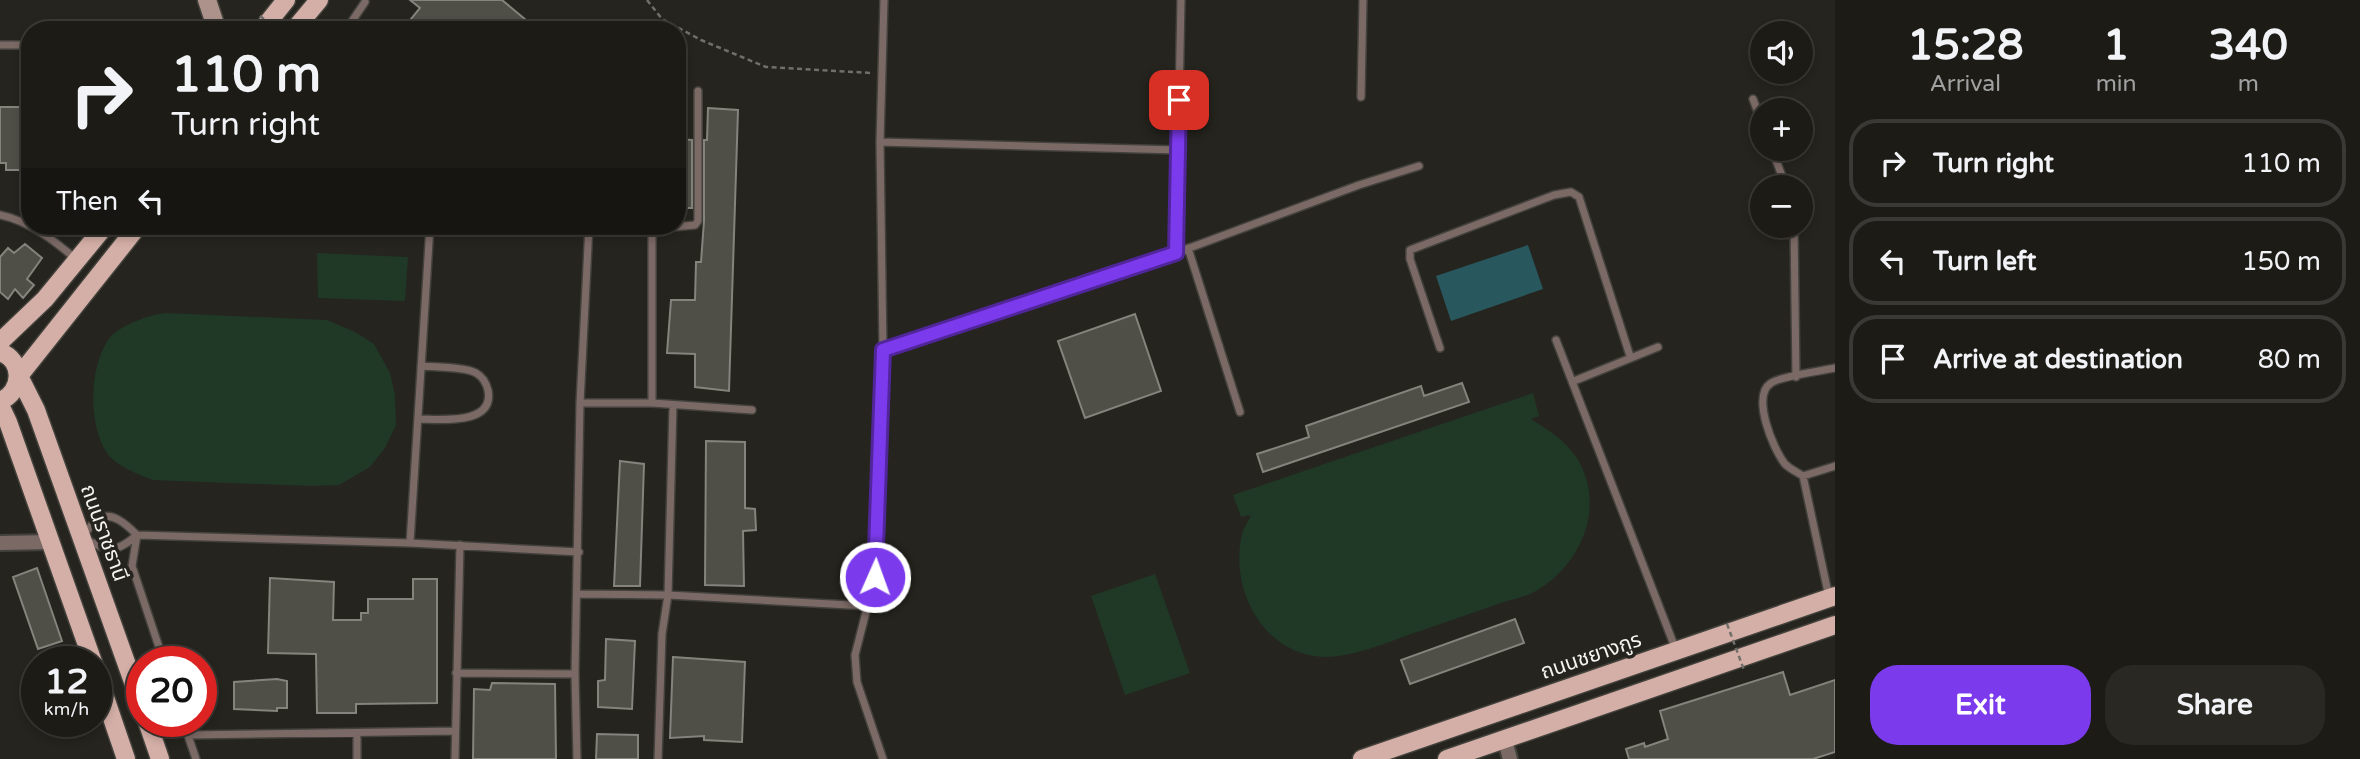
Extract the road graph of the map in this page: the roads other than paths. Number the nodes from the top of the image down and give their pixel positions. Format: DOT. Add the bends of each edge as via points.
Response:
graph roads {
  1 [pos="207,0"];
  2 [pos="286,0"];
  3 [pos="318,0"];
  4 [pos="884,0"];
  5 [pos="1181,0"];
  6 [pos="1363,0"];
  7 [pos="365,2"];
  8 [pos="214,21"];
  9 [pos="263,21"];
  10 [pos="301,21"];
  11 [pos="352,21"];
  12 [pos="0,45"];
  13 [pos="21,45"];
  14 [pos="698,91"];
  15 [pos="1362,97"];
  16 [pos="880,142"];
  17 [pos="1178,150"];
  18 [pos="1419,166"];
  19 [pos="0,215"];
  20 [pos="21,223"];
  21 [pos="686,226"];
  22 [pos="44,235"];
  23 [pos="98,235"];
  24 [pos="131,235"];
  25 [pos="429,235"];
  26 [pos="589,235"];
  27 [pos="652,235"];
  28 [pos="1794,238"];
  29 [pos="1188,248"];
  30 [pos="1176,253"];
  31 [pos="78,260"];
  32 [pos="1556,340"];
  33 [pos="0,342"];
  34 [pos="1658,347"];
  35 [pos="1440,348"];
  36 [pos="883,350"];
  37 [pos="0,352"];
  38 [pos="1630,356"];
  39 [pos="421,366"];
  40 [pos="1835,368"];
  41 [pos="19,376"];
  42 [pos="1796,377"];
  43 [pos="1574,381"];
  44 [pos="0,403"];
  45 [pos="580,403"];
  46 [pos="652,403"];
  47 [pos="673,405"];
  48 [pos="752,410"];
  49 [pos="1241,412"];
  50 [pos="418,419"];
  51 [pos="1835,466"];
  52 [pos="1803,476"];
  53 [pos="137,535"];
  54 [pos="81,537"];
  55 [pos="52,542"];
  56 [pos="0,543"];
  57 [pos="410,543"];
  58 [pos="460,545"];
  59 [pos="579,552"];
  60 [pos="578,594"];
  61 [pos="668,595"];
  62 [pos="1832,597"];
  63 [pos="868,606"];
  64 [pos="1835,625"];
  65 [pos="88,646"];
  66 [pos="159,646"];
  67 [pos="1676,650"];
  68 [pos="126,662"];
  69 [pos="456,673"];
  70 [pos="575,674"];
  71 [pos="1686,676"];
  72 [pos="112,718"];
  73 [pos="455,732"];
  74 [pos="357,733"];
  75 [pos="217,735"];
  76 [pos="152,737"];
  77 [pos="189,737"];
  78 [pos="1505,740"];
  79 [pos="126,759"];
  80 [pos="160,759"];
  81 [pos="196,759"];
  82 [pos="357,759"];
  83 [pos="455,759"];
  84 [pos="577,759"];
  85 [pos="657,759"];
  86 [pos="883,759"];
  87 [pos="1362,759"];
  88 [pos="1447,759"];
  89 [pos="1510,759"];
  1 -- 8 [label="street"];
  2 -- 9 [label="main road"];
  3 -- 10 [label="main road"];
  4 -- 16 [label="lane"];
  5 -- 17 [label="lane"];
  6 -- 15 [label="lane"];
  7 -- 11 [label="lane"];
  12 -- 13 [label="lane"];
  14 -- 21 [label="lane" via="698,221"];
  16 -- 17 [label="lane"];
  16 -- 36 [label="lane"];
  17 -- 30 [label="lane"];
  18 -- 29 [label="lane"];
  19 -- 20 [label="lane"];
  22 -- 31 [label="lane"];
  23 -- 31 [label="main road"];
  24 -- 41 [label="main road"];
  25 -- 39 [label="lane"];
  26 -- 45 [label="lane"];
  27 -- 46 [label="lane"];
  28 -- 42 [label="lane"];
  29 -- 30 [label="lane"];
  29 -- 49 [label="lane"];
  30 -- 36 [label="lane"];
  31 -- 33 [label="main road"];
  32 -- 43 [label="lane"];
  34 -- 38 [label="lane"];
  35 -- 38 [label="lane" via="1410,250 1571,192 1579,197"];
  36 -- 63 [label="lane" via="875,577"];
  37 -- 41 [label="main road, ถนนราชธานี" via="13,360"];
  38 -- 43 [label="lane"];
  39 -- 50 [label="lane"];
  39 -- 50 [label="lane" via="474,371 486,381 489,396 484,409 471,418"];
  40 -- 42 [label="lane"];
  41 -- 44 [label="main road" via="15,388"];
  41 -- 54 [label="main road, ถนนราชธานี" via="36,410"];
  42 -- 52 [label="lane" via="1765,388 1762,407 1786,466"];
  43 -- 67 [label="lane"];
  44 -- 55 [label="main road"];
  45 -- 46 [label="lane"];
  45 -- 59 [label="lane"];
  46 -- 47 [label="lane"];
  47 -- 48 [label="lane"];
  47 -- 61 [label="lane"];
  50 -- 57 [label="lane"];
  51 -- 52 [label="lane"];
  52 -- 62 [label="lane"];
  53 -- 54 [label="lane" via="110,550"];
  53 -- 54 [label="lane" via="120,520 104,517"];
  53 -- 57 [label="lane"];
  53 -- 66 [label="lane" via="132,565"];
  54 -- 55 [label="main road"];
  54 -- 68 [label="main road, ถนนราชธานี"];
  55 -- 56 [label="street"];
  55 -- 65 [label="main road"];
  57 -- 58 [label="lane"];
  58 -- 59 [label="lane"];
  58 -- 69 [label="lane"];
  59 -- 60 [label="lane"];
  60 -- 61 [label="lane"];
  60 -- 70 [label="lane"];
  61 -- 63 [label="lane"];
  61 -- 85 [label="lane"];
  62 -- 67 [label="main road, ถนนชยางกูร"];
  63 -- 86 [label="lane" via="855,655 858,681"];
  64 -- 71 [label="main road"];
  67 -- 71 [label="main road"];
  67 -- 87 [label="main road, ถนนชยางกูร"];
  69 -- 70 [label="lane"];
  69 -- 73 [label="lane"];
  70 -- 84 [label="lane"];
  71 -- 78 [label="main road"];
  72 -- 79 [label="main road"];
  73 -- 74 [label="lane"];
  73 -- 83 [label="lane"];
  74 -- 75 [label="lane"];
  74 -- 82 [label="lane"];
  76 -- 80 [label="main road"];
  77 -- 81 [label="lane"];
  78 -- 88 [label="main road"];
  78 -- 89 [label="street"];
}
